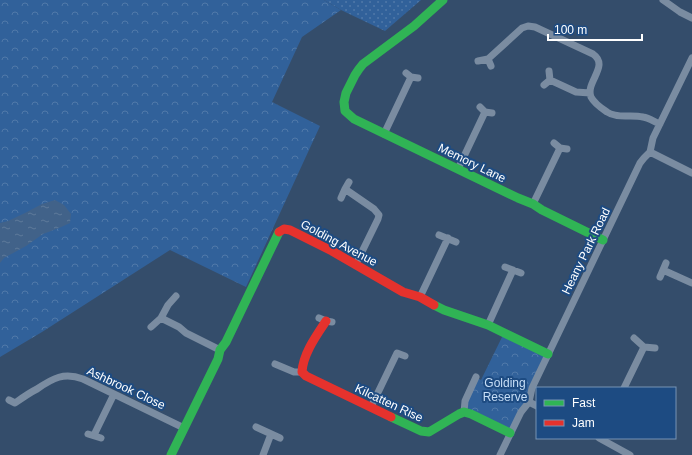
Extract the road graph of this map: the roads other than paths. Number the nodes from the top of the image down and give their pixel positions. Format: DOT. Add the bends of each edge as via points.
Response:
graph roads {
  1 [pos="443,0"];
  2 [pos="663,0"];
  3 [pos="692,18"];
  4 [pos="692,58"];
  5 [pos="478,61"];
  6 [pos="549,71"];
  7 [pos="411,76"];
  8 [pos="550,80"];
  9 [pos="544,85"];
  10 [pos="590,93"];
  11 [pos="486,111"];
  12 [pos="660,124"];
  13 [pos="384,134"];
  14 [pos="560,147"];
  15 [pos="650,152"];
  16 [pos="458,169"];
  17 [pos="692,173"];
  18 [pos="349,182"];
  19 [pos="345,189"];
  20 [pos="341,198"];
  21 [pos="533,204"];
  22 [pos="439,234"];
  23 [pos="448,238"];
  24 [pos="603,240"];
  25 [pos="456,242"];
  26 [pos="356,264"];
  27 [pos="505,266"];
  28 [pos="513,270"];
  29 [pos="521,273"];
  30 [pos="660,277"];
  31 [pos="692,283"];
  32 [pos="176,296"];
  33 [pos="420,297"];
  34 [pos="161,318"];
  35 [pos="326,320"];
  36 [pos="488,326"];
  37 [pos="151,327"];
  38 [pos="634,338"];
  39 [pos="644,347"];
  40 [pos="655,348"];
  41 [pos="220,350"];
  42 [pos="548,354"];
  43 [pos="405,356"];
  44 [pos="275,364"];
  45 [pos="302,372"];
  46 [pos="476,377"];
  47 [pos="624,387"];
  48 [pos="114,394"];
  49 [pos="529,402"];
  50 [pos="14,404"];
  51 [pos="536,406"];
  52 [pos="371,407"];
  53 [pos="464,412"];
  54 [pos="256,427"];
  55 [pos="184,428"];
  56 [pos="510,433"];
  57 [pos="271,434"];
  58 [pos="94,436"];
  59 [pos="280,438"];
  60 [pos="601,439"];
  61 [pos="171,455"];
  62 [pos="263,455"];
  63 [pos="500,455"];
  64 [pos="630,455"];
  1 -- 13 [label="street, Memory Lane" via="414,26 360,67 344,97 344,107 351,117"];
  2 -- 3 [label="street"];
  4 -- 12 [label="street, Heany Park Road"];
  5 -- 10 [label="street" via="489,62 522,28 536,27 594,54 600,63"];
  6 -- 8 [label="street"];
  7 -- 13 [label="street"];
  8 -- 9 [label="street"];
  8 -- 10 [label="street" via="576,92"];
  10 -- 12 [label="street" via="594,101 612,115 634,115"];
  11 -- 16 [label="street"];
  12 -- 15 [label="street, Heany Park Road"];
  13 -- 16 [label="street, Memory Lane"];
  14 -- 21 [label="street"];
  15 -- 17 [label="street"];
  15 -- 24 [label="street, Heany Park Road" via="640,163"];
  16 -- 21 [label="street, Memory Lane"];
  18 -- 19 [label="street"];
  19 -- 20 [label="street"];
  19 -- 26 [label="street" via="379,215"];
  21 -- 24 [label="street, Memory Lane"];
  22 -- 23 [label="street"];
  23 -- 25 [label="street"];
  23 -- 33 [label="street"];
  24 -- 42 [label="street, Heany Park Road"];
  26 -- 33 [label="street, Golding Avenue" via="403,292"];
  26 -- 41 [label="street, Golding Avenue" via="290,230 282,229"];
  27 -- 28 [label="street"];
  28 -- 29 [label="street"];
  28 -- 36 [label="street"];
  30 -- 31 [label="street" via="665,266"];
  32 -- 34 [label="street"];
  33 -- 36 [label="street, Golding Avenue" via="430,304"];
  34 -- 37 [label="street"];
  34 -- 41 [label="street"];
  35 -- 45 [label="street" via="316,334 302,364"];
  36 -- 42 [label="street, Golding Avenue"];
  38 -- 39 [label="street"];
  39 -- 40 [label="street"];
  39 -- 47 [label="street"];
  41 -- 55 [label="street, Golding Avenue"];
  42 -- 49 [label="street, Heany Park Road" via="532,388"];
  43 -- 52 [label="street" via="394,351"];
  44 -- 45 [label="street, Kilcatten Rise" via="292,372"];
  45 -- 52 [label="street, Kilcatten Rise" via="309,378"];
  46 -- 53 [label="street" via="465,401"];
  48 -- 50 [label="street, Ashbrook Close" via="79,378 66,376 57,377"];
  48 -- 55 [label="street, Ashbrook Close"];
  48 -- 58 [label="street"];
  49 -- 51 [label="street"];
  49 -- 56 [label="street, Heany Park Road"];
  52 -- 53 [label="street, Kilcatten Rise" via="426,432"];
  53 -- 56 [label="street"];
  54 -- 57 [label="street"];
  55 -- 61 [label="street, Golding Avenue"];
  56 -- 63 [label="street, Heany Park Road"];
  57 -- 59 [label="street"];
  57 -- 62 [label="street"];
  60 -- 64 [label="street"];
}
